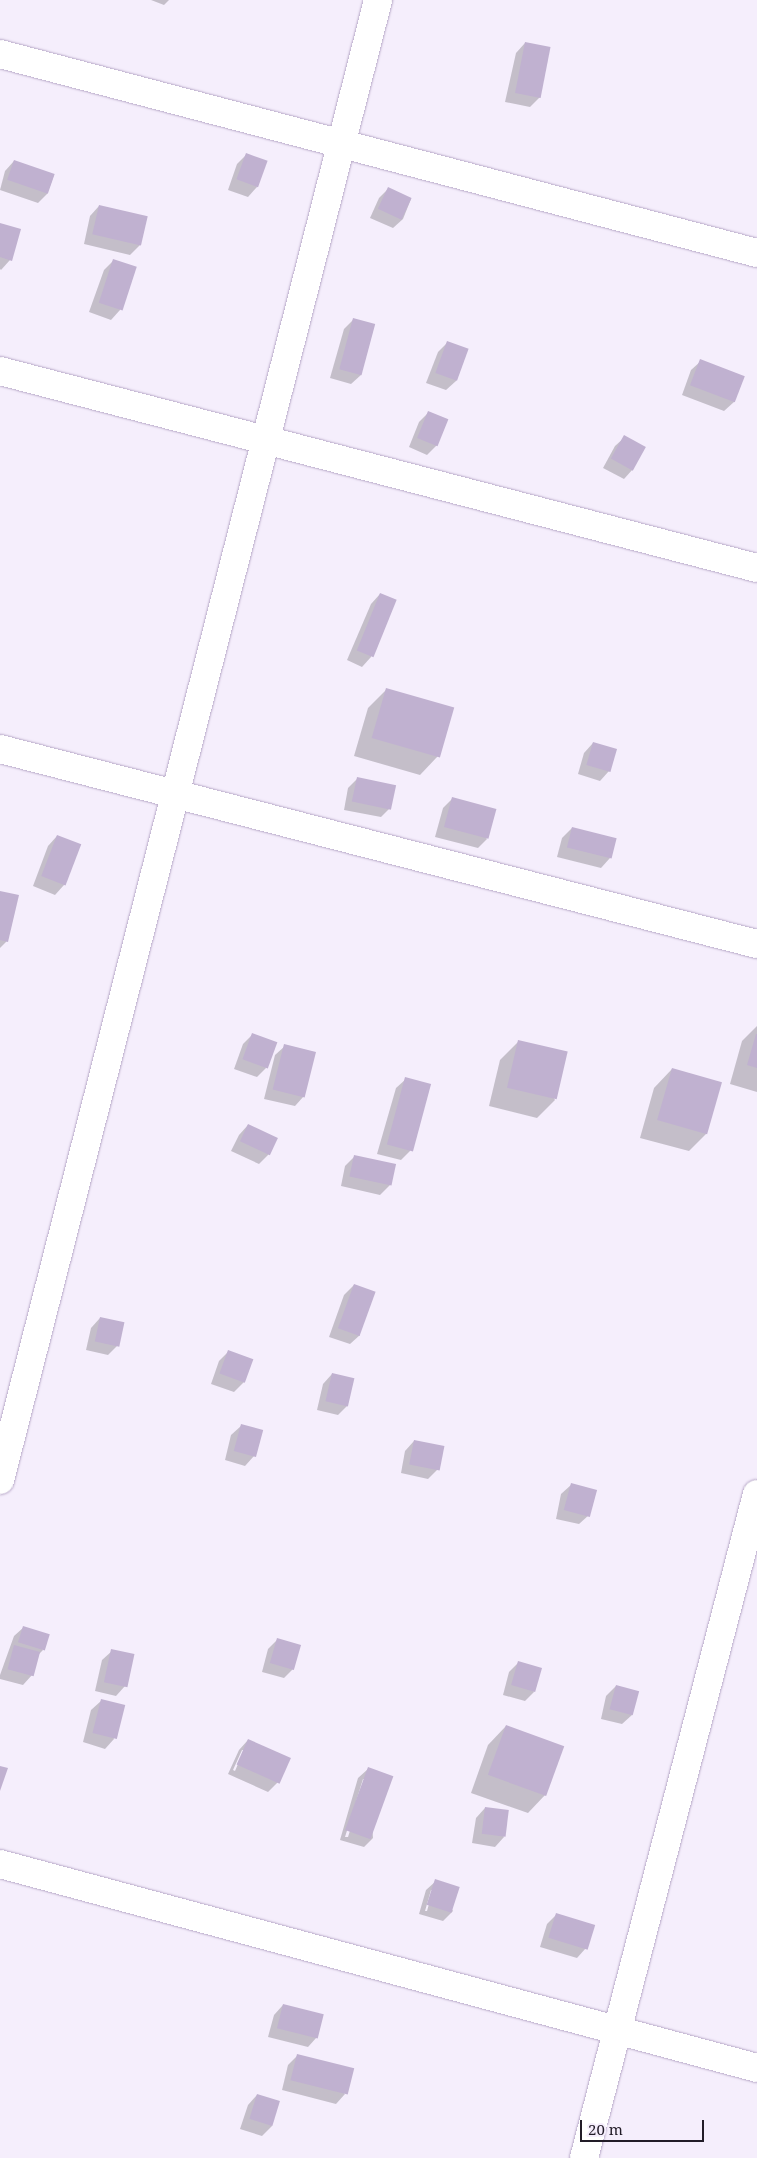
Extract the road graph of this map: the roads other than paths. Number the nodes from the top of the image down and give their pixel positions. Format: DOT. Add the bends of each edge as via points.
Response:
graph roads {
  1 [pos="378,0"];
  2 [pos="0,54"];
  3 [pos="341,145"];
  4 [pos="757,253"];
  5 [pos="0,371"];
  6 [pos="266,440"];
  7 [pos="757,568"];
  8 [pos="0,749"];
  9 [pos="175,794"];
  10 [pos="757,944"];
  11 [pos="0,1480"];
  12 [pos="757,1494"];
  13 [pos="0,1864"];
  14 [pos="617,2030"];
  15 [pos="757,2068"];
  16 [pos="584,2158"];
  1 -- 3 [label="street"];
  2 -- 3 [label="street"];
  3 -- 4 [label="street"];
  3 -- 6 [label="street"];
  5 -- 6 [label="street"];
  6 -- 7 [label="street"];
  6 -- 9 [label="street"];
  8 -- 9 [label="street"];
  9 -- 10 [label="street"];
  9 -- 11 [label="street"];
  12 -- 14 [label="street"];
  13 -- 14 [label="street"];
  14 -- 15 [label="street"];
  14 -- 16 [label="street"];
}
